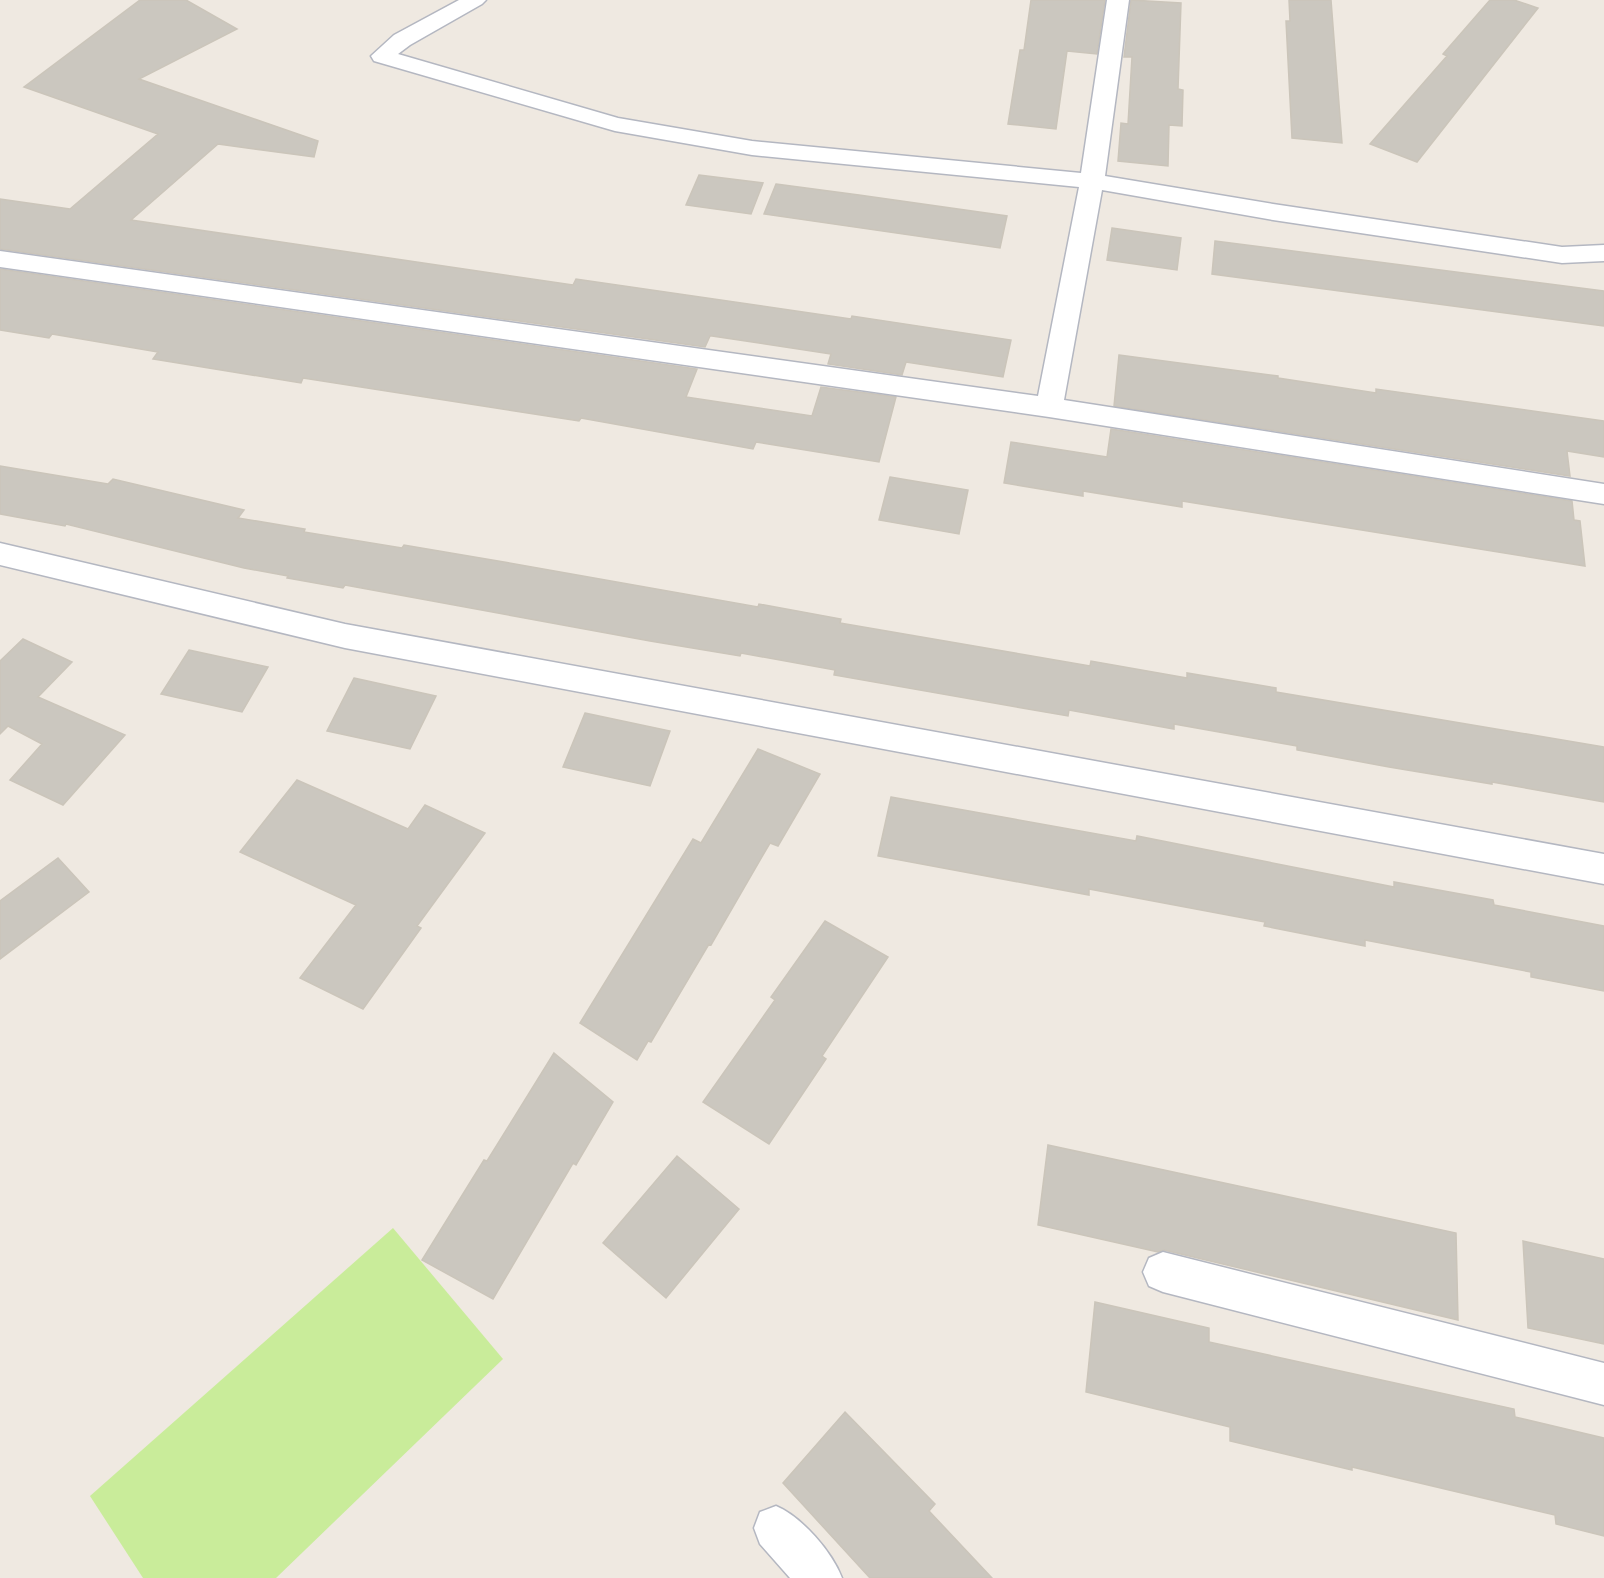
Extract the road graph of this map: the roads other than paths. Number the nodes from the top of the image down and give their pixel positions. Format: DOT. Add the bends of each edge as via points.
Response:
graph roads {
  1 [pos="475,0"];
  2 [pos="1118,0"];
  3 [pos="1092,181"];
  4 [pos="1604,253"];
  5 [pos="0,259"];
  6 [pos="1049,406"];
  7 [pos="1604,494"];
  8 [pos="0,554"];
  9 [pos="1604,869"];
  10 [pos="1163,1272"];
  11 [pos="1604,1384"];
  12 [pos="776,1528"];
  13 [pos="820,1578"];
  1 -- 3 [label="street" via="402,40 382,56 615,124 752,148"];
  2 -- 3 [label="street"];
  3 -- 4 [label="street" via="1562,255"];
  3 -- 6 [label="street"];
  5 -- 6 [label="street"];
  6 -- 7 [label="street"];
  8 -- 9 [label="street" via="345,636"];
  10 -- 11 [label="street"];
  12 -- 13 [label="street"];
}
